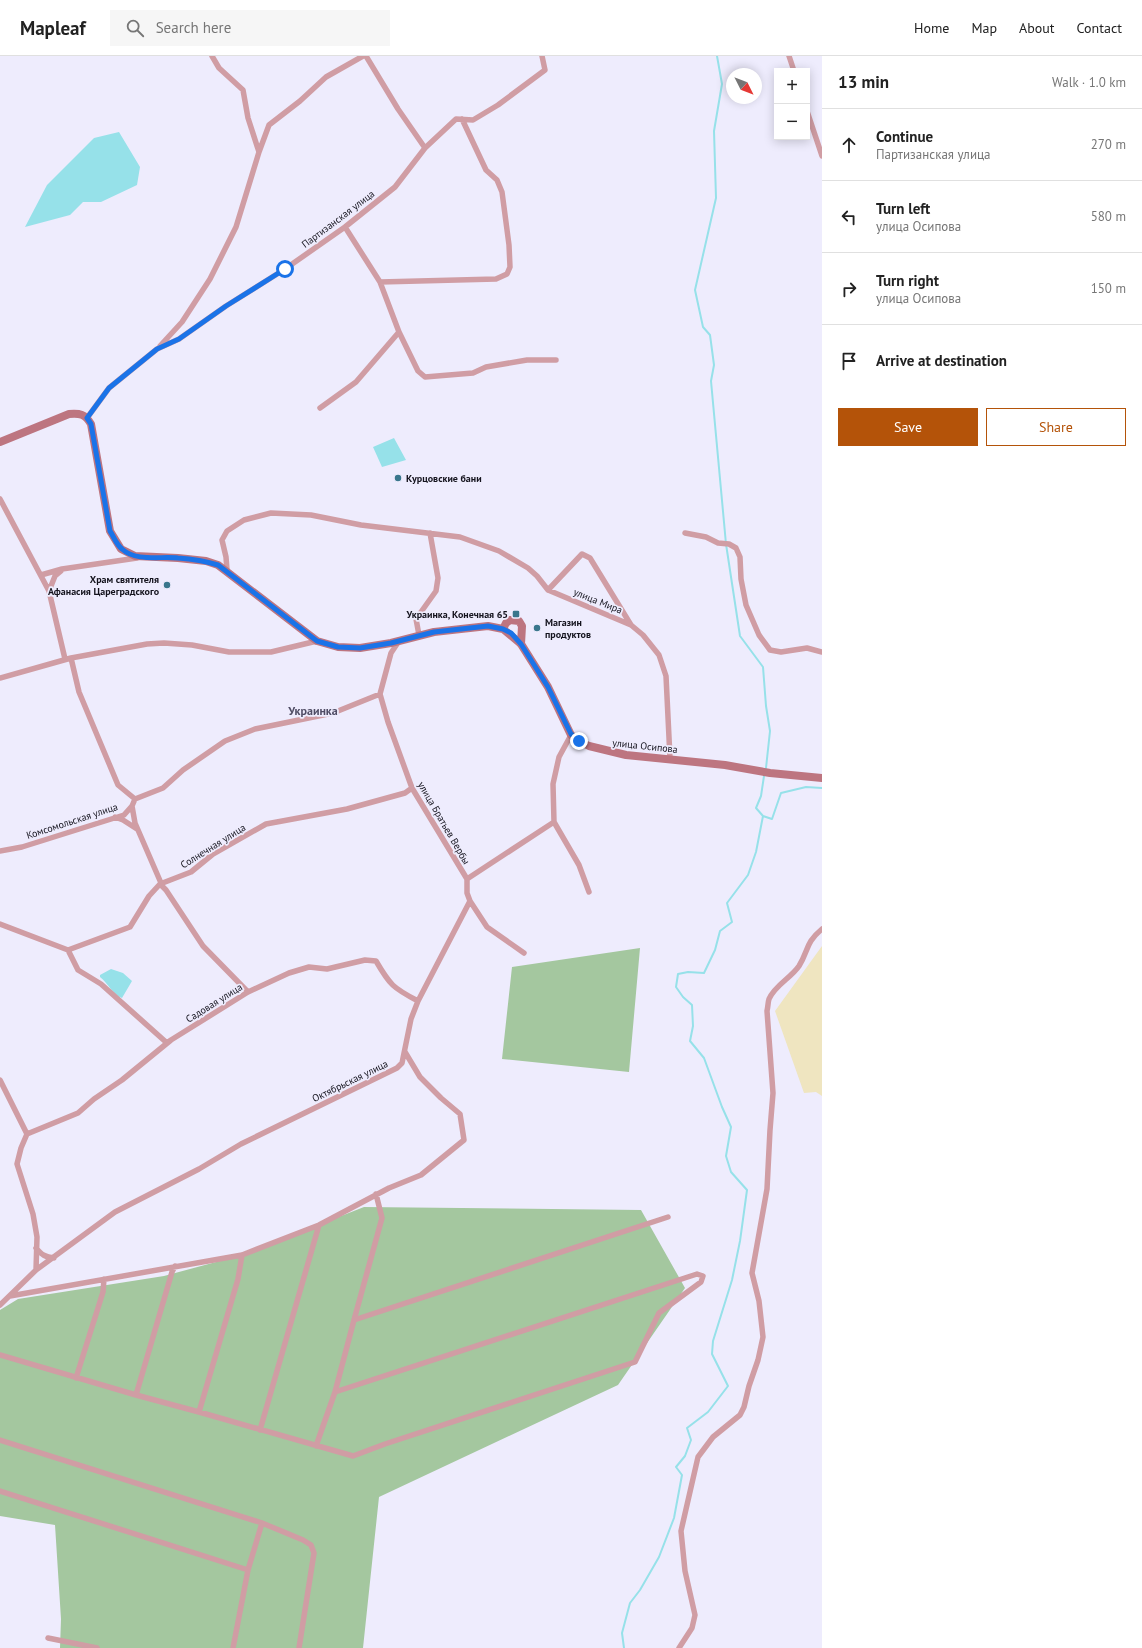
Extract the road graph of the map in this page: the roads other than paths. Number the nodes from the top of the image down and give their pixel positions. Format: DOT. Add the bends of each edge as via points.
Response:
graph roads {
  1 [pos="212,56"];
  2 [pos="363,56"];
  3 [pos="366,56"];
  4 [pos="542,56"];
  5 [pos="789,56"];
  6 [pos="793,68"];
  7 [pos="462,119"];
  8 [pos="810,120"];
  9 [pos="425,148"];
  10 [pos="259,152"];
  11 [pos="822,156"];
  12 [pos="345,227"];
  13 [pos="380,282"];
  14 [pos="399,332"];
  15 [pos="157,349"];
  16 [pos="556,360"];
  17 [pos="320,408"];
  18 [pos="87,418"];
  19 [pos="0,442"];
  20 [pos="0,499"];
  21 [pos="430,533"];
  22 [pos="685,533"];
  23 [pos="146,557"];
  24 [pos="62,569"];
  25 [pos="227,570"];
  26 [pos="41,575"];
  27 [pos="548,590"];
  28 [pos="49,591"];
  29 [pos="631,625"];
  30 [pos="503,629"];
  31 [pos="419,635"];
  32 [pos="317,641"];
  33 [pos="399,641"];
  34 [pos="521,644"];
  35 [pos="822,652"];
  36 [pos="68,659"];
  37 [pos="0,678"];
  38 [pos="380,694"];
  39 [pos="571,734"];
  40 [pos="670,758"];
  41 [pos="822,778"];
  42 [pos="412,788"];
  43 [pos="136,799"];
  44 [pos="132,806"];
  45 [pos="115,817"];
  46 [pos="554,822"];
  47 [pos="138,831"];
  48 [pos="0,851"];
  49 [pos="467,879"];
  50 [pos="160,884"];
  51 [pos="589,892"];
  52 [pos="470,901"];
  53 [pos="0,924"];
  54 [pos="822,929"];
  55 [pos="68,950"];
  56 [pos="524,953"];
  57 [pos="248,992"];
  58 [pos="418,1001"];
  59 [pos="167,1043"];
  60 [pos="404,1052"];
  61 [pos="0,1080"];
  62 [pos="27,1134"];
  63 [pos="376,1194"];
  64 [pos="668,1217"];
  65 [pos="319,1225"];
  66 [pos="36,1248"];
  67 [pos="242,1255"];
  68 [pos="54,1258"];
  69 [pos="175,1266"];
  70 [pos="36,1270"];
  71 [pos="104,1279"];
  72 [pos="9,1296"];
  73 [pos="0,1305"];
  74 [pos="354,1320"];
  75 [pos="0,1355"];
  76 [pos="76,1378"];
  77 [pos="335,1392"];
  78 [pos="136,1395"];
  79 [pos="199,1412"];
  80 [pos="260,1430"];
  81 [pos="0,1440"];
  82 [pos="316,1446"];
  83 [pos="0,1491"];
  84 [pos="262,1523"];
  85 [pos="248,1570"];
  86 [pos="48,1638"];
  87 [pos="97,1648"];
  88 [pos="233,1648"];
  89 [pos="298,1648"];
  90 [pos="678,1648"];
  1 -- 10 [label="street" via="219,68 243,90 248,118"];
  2 -- 10 [label="street" via="326,77 269,125"];
  3 -- 9 [label="street"];
  4 -- 7 [label="street, Партизанская улица" via="545,70 473,120"];
  5 -- 6 [label="street"];
  7 -- 9 [label="street, Партизанская улица" via="456,119"];
  7 -- 13 [label="street" via="486,170 497,180 502,192 509,246 510,267 507,274 496,279"];
  8 -- 11 [label="street"];
  9 -- 12 [label="street, Партизанская улица" via="395,187"];
  10 -- 15 [label="street" via="236,227 210,279 182,322"];
  12 -- 13 [label="street"];
  12 -- 15 [label="street, Партизанская улица" via="179,339"];
  13 -- 14 [label="street"];
  14 -- 16 [label="street" via="418,371 425,377 473,373 486,367 527,360"];
  14 -- 17 [label="street" via="356,382"];
  15 -- 18 [label="street, Партизанская улица" via="109,388"];
  18 -- 19 [label="main road" via="79,413 69,414"];
  18 -- 23 [label="main road" via="91,424 110,531 121,549 135,556"];
  20 -- 26 [label="street"];
  21 -- 25 [label="street, улица Мира" via="361,525 310,515 272,513 244,520 227,531 222,540"];
  21 -- 27 [label="street, улица Мира" via="460,536 499,551 528,568"];
  21 -- 31 [label="street" via="438,578 436,591 416,619"];
  22 -- 35 [label="street" via="736,548 740,557 746,605 770,650 781,652 807,648"];
  23 -- 24 [label="street"];
  23 -- 25 [label="main road" via="206,561"];
  24 -- 26 [label="street"];
  24 -- 28 [label="street" via="55,576"];
  25 -- 32 [label="main road"];
  26 -- 28 [label="street"];
  27 -- 29 [label="street, улица Мира"];
  27 -- 29 [label="street" via="582,554 590,558"];
  28 -- 36 [label="street"];
  29 -- 40 [label="street, улица Мира" via="660,655 666,676"];
  30 -- 31 [label="main road" via="488,626"];
  30 -- 34 [label="main road, улица Осипова" via="511,633"];
  30 -- 34 [label="main road" via="510,620 519,621 522,626"];
  31 -- 33 [label="main road"];
  32 -- 33 [label="main road" via="338,647 360,648"];
  32 -- 36 [label="street" via="271,652 229,652 192,645 147,644"];
  33 -- 38 [label="street" via="391,653"];
  34 -- 39 [label="main road, улица Осипова" via="548,687"];
  36 -- 37 [label="street"];
  36 -- 43 [label="street" via="118,785"];
  38 -- 42 [label="street, улица Братьев Вербы"];
  38 -- 43 [label="street" via="333,713 255,730 225,741 183,770 163,788"];
  39 -- 40 [label="main road, улица Осипова" via="589,746 606,751"];
  39 -- 46 [label="street" via="559,757 553,784"];
  40 -- 41 [label="main road, улица Осипова"];
  42 -- 49 [label="street, улица Братьев Вербы"];
  42 -- 50 [label="street, Солнечная улица" via="405,793 347,809 266,824 213,854 191,872"];
  43 -- 44 [label="street, Комсомольская улица"];
  44 -- 45 [label="street, Комсомольская улица" via="124,815"];
  44 -- 47 [label="street"];
  45 -- 47 [label="street" via="128,822"];
  45 -- 48 [label="street, Комсомольская улица" via="22,847"];
  46 -- 49 [label="street"];
  46 -- 51 [label="street" via="579,865"];
  47 -- 50 [label="street" via="162,883"];
  49 -- 52 [label="street"];
  50 -- 55 [label="street, Солнечная улица" via="149,896 130,927"];
  50 -- 57 [label="street" via="203,946"];
  52 -- 56 [label="street" via="487,926"];
  52 -- 58 [label="street, Октябрьская улица"];
  53 -- 55 [label="street"];
  54 -- 90 [label="street" via="811,940 796,971 769,999 767,1011 774,1093 763,1217 752,1273 763,1326 762,1343 740,1415 713,1437 698,1457 681,1531 685,1571 695,1615 692,1628"];
  55 -- 59 [label="street" via="78,970 101,984"];
  57 -- 58 [label="street, Садовая улица" via="289,972 309,967 327,969 365,960 376,961 389,982 399,991"];
  57 -- 59 [label="street, Садовая улица"];
  58 -- 60 [label="street, Октябрьская улица"];
  59 -- 62 [label="street, Садовая улица" via="78,1113"];
  60 -- 63 [label="street" via="420,1076 460,1114 464,1140 421,1175"];
  60 -- 68 [label="street, Октябрьская улица" via="402,1063 397,1068 241,1144 199,1169 115,1212"];
  61 -- 62 [label="street"];
  62 -- 66 [label="street" via="17,1164 33,1214"];
  63 -- 65 [label="street"];
  63 -- 74 [label="street" via="382,1218"];
  64 -- 74 [label="street"];
  65 -- 67 [label="street"];
  65 -- 80 [label="street"];
  66 -- 68 [label="street" via="46,1257"];
  66 -- 70 [label="street"];
  67 -- 69 [label="street"];
  67 -- 79 [label="street" via="238,1279"];
  68 -- 70 [label="street, Октябрьская улица"];
  69 -- 71 [label="street"];
  69 -- 78 [label="street"];
  70 -- 72 [label="street, Октябрьская улица"];
  71 -- 72 [label="street"];
  71 -- 76 [label="street" via="103,1292"];
  72 -- 73 [label="street, Октябрьская улица"];
  74 -- 77 [label="street"];
  75 -- 76 [label="street"];
  76 -- 78 [label="street"];
  77 -- 82 [label="street"];
  77 -- 82 [label="street" via="697,1274 703,1276 701,1282 659,1313 634,1362 353,1456"];
  78 -- 79 [label="street"];
  79 -- 80 [label="street"];
  80 -- 82 [label="street"];
  81 -- 84 [label="street"];
  83 -- 85 [label="street"];
  84 -- 85 [label="street"];
  84 -- 89 [label="street" via="303,1540 311,1545 314,1553"];
  85 -- 88 [label="street"];
  86 -- 87 [label="street"];
}
